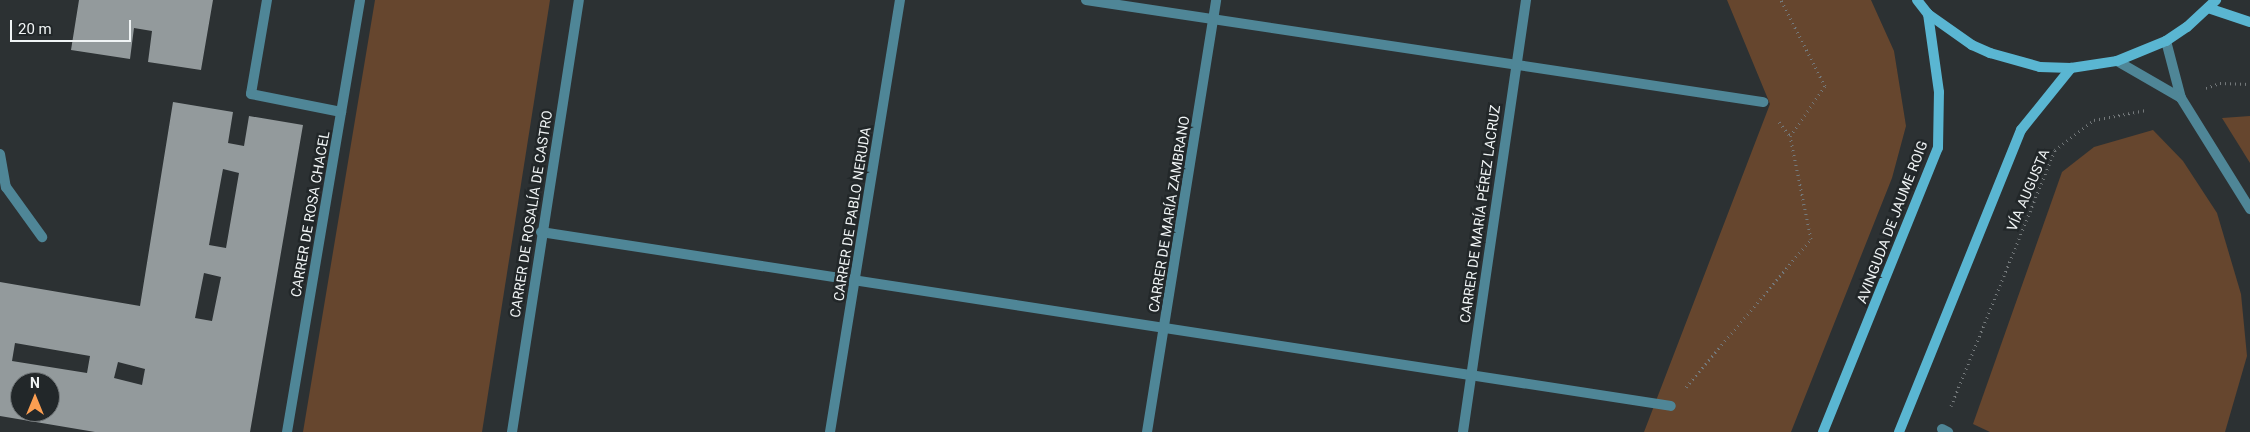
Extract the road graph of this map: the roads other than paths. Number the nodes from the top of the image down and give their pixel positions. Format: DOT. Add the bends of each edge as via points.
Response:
graph roads {
  1 [pos="267,0"];
  2 [pos="360,0"];
  3 [pos="579,0"];
  4 [pos="900,0"];
  5 [pos="1086,0"];
  6 [pos="1216,0"];
  7 [pos="1526,0"];
  8 [pos="1916,0"];
  9 [pos="2216,0"];
  10 [pos="2208,8"];
  11 [pos="1928,14"];
  12 [pos="1214,19"];
  13 [pos="2250,22"];
  14 [pos="2166,41"];
  15 [pos="2117,61"];
  16 [pos="1515,63"];
  17 [pos="2071,68"];
  18 [pos="2181,98"];
  19 [pos="1763,102"];
  20 [pos="341,112"];
  21 [pos="0,154"];
  22 [pos="2250,209"];
  23 [pos="541,232"];
  24 [pos="42,237"];
  25 [pos="856,281"];
  26 [pos="1165,328"];
  27 [pos="1472,374"];
  28 [pos="1671,406"];
  29 [pos="287,432"];
  30 [pos="512,432"];
  31 [pos="830,432"];
  32 [pos="1147,432"];
  33 [pos="1462,432"];
  34 [pos="1823,432"];
  35 [pos="1899,432"];
  1 -- 20 [label="street" via="251,94"];
  2 -- 20 [label="street, CARRER DE ROSA CHACEL"];
  3 -- 23 [label="street, CARRER DE ROSALÍA DE CASTRO"];
  4 -- 25 [label="street, CARRER DE PABLO NERUDA"];
  5 -- 12 [label="street"];
  6 -- 12 [label="street, CARRER DE MARÍA ZAMBRANO"];
  7 -- 16 [label="street, CARRER DE MARÍA PÉREZ LACRUZ"];
  8 -- 11 [label="main road"];
  9 -- 10 [label="main road"];
  10 -- 13 [label="main road"];
  10 -- 14 [label="main road"];
  11 -- 17 [label="main road" via="1972,45 1990,53 2040,67"];
  11 -- 34 [label="main road, AVINGUDA DE JAUME ROIG" via="1939,92 1938,148"];
  12 -- 16 [label="street"];
  12 -- 26 [label="street, CARRER DE MARÍA ZAMBRANO"];
  14 -- 15 [label="main road"];
  14 -- 18 [label="street"];
  15 -- 17 [label="main road"];
  15 -- 18 [label="street"];
  16 -- 19 [label="street"];
  16 -- 27 [label="street, CARRER DE MARÍA PÉREZ LACRUZ"];
  17 -- 35 [label="main road" via="2021,130"];
  18 -- 22 [label="street"];
  20 -- 29 [label="street, CARRER DE ROSA CHACEL"];
  21 -- 24 [label="street" via="6,187"];
  23 -- 25 [label="street"];
  23 -- 30 [label="street, CARRER DE ROSALÍA DE CASTRO"];
  25 -- 26 [label="street"];
  25 -- 31 [label="street, CARRER DE PABLO NERUDA"];
  26 -- 27 [label="street"];
  26 -- 32 [label="street, CARRER DE MARÍA ZAMBRANO"];
  27 -- 28 [label="street"];
  27 -- 33 [label="street, CARRER DE MARÍA PÉREZ LACRUZ"];
}
